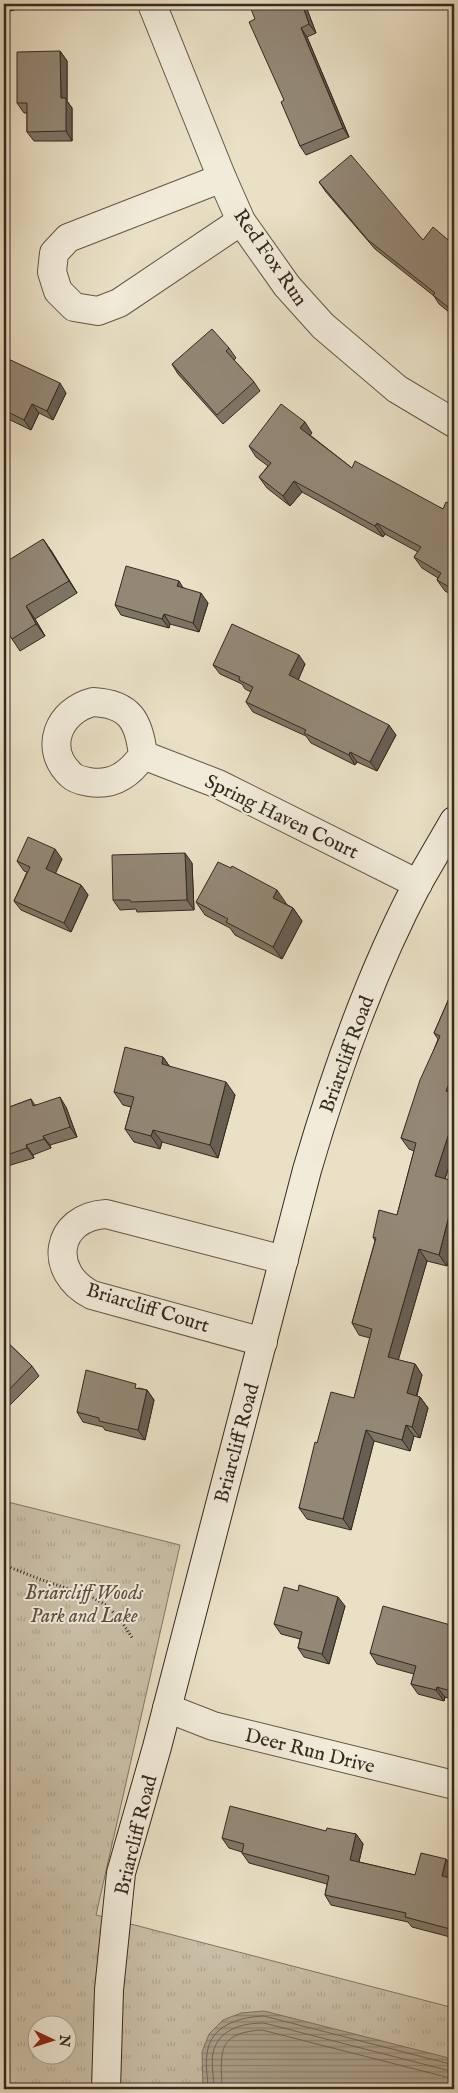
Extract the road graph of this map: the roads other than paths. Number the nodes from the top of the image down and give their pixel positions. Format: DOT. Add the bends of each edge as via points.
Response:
graph roads {
  1 [pos="152,4"];
  2 [pos="222,178"];
  3 [pos="241,221"];
  4 [pos="454,423"];
  5 [pos="143,755"];
  6 [pos="454,821"];
  7 [pos="418,884"];
  8 [pos="284,1260"];
  9 [pos="262,1342"];
  10 [pos="167,1708"];
  11 [pos="454,1785"];
  12 [pos="106,2089"];
  1 -- 2 [label="street, Red Fox Run"];
  2 -- 3 [label="street, Red Fox Run"];
  2 -- 3 [label="street" via="68,238 54,254 52,272 58,291 74,307 98,311 119,303"];
  3 -- 4 [label="street, Red Fox Run" via="287,286 323,326 397,389"];
  5 -- 7 [label="street, Spring Haven Court" via="218,784"];
  6 -- 7 [label="street, Briarcliff Road"];
  7 -- 8 [label="street, Briarcliff Road" via="375,977 332,1091"];
  8 -- 9 [label="street, Briarcliff Road"];
  8 -- 9 [label="street, Briarcliff Court" via="106,1214 84,1220 64,1241 66,1273 73,1283 92,1295"];
  9 -- 10 [label="street, Briarcliff Road"];
  10 -- 11 [label="street, Deer Run Drive" via="213,1726"];
  10 -- 12 [label="street, Briarcliff Road" via="121,1873 109,1990"];
}
